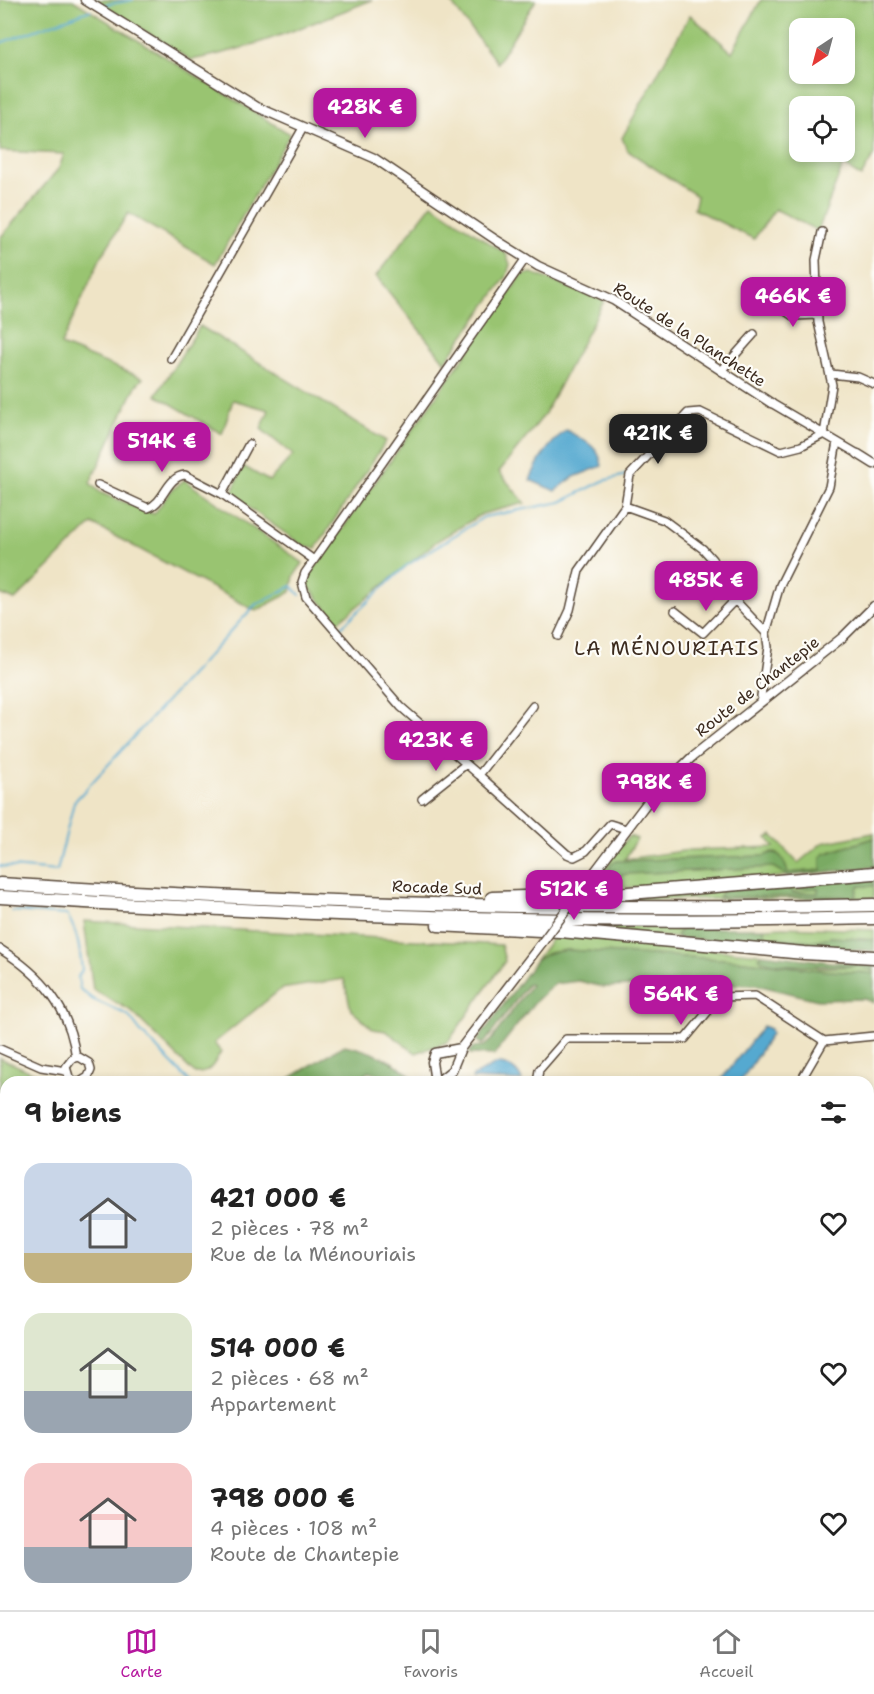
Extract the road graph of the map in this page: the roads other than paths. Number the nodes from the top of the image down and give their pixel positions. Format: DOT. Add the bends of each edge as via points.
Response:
graph roads {
  1 [pos="85,0"];
  2 [pos="303,128"];
  3 [pos="822,232"];
  4 [pos="525,258"];
  5 [pos="778,306"];
  6 [pos="818,315"];
  7 [pos="754,334"];
  8 [pos="171,359"];
  9 [pos="721,371"];
  10 [pos="831,374"];
  11 [pos="874,384"];
  12 [pos="771,403"];
  13 [pos="824,434"];
  14 [pos="837,442"];
  15 [pos="249,444"];
  16 [pos="858,454"];
  17 [pos="874,464"];
  18 [pos="98,485"];
  19 [pos="222,494"];
  20 [pos="625,506"];
  21 [pos="314,560"];
  22 [pos="735,600"];
  23 [pos="874,606"];
  24 [pos="675,611"];
  25 [pos="766,633"];
  26 [pos="558,636"];
  27 [pos="763,699"];
  28 [pos="533,706"];
  29 [pos="466,764"];
  30 [pos="479,775"];
  31 [pos="422,799"];
  32 [pos="626,830"];
  33 [pos="874,873"];
  34 [pos="0,885"];
  35 [pos="0,897"];
  36 [pos="418,903"];
  37 [pos="874,905"];
  38 [pos="381,915"];
  39 [pos="874,918"];
  40 [pos="825,919"];
  41 [pos="874,926"];
  42 [pos="0,949"];
  43 [pos="874,957"];
  44 [pos="874,1036"];
  45 [pos="824,1041"];
  46 [pos="461,1048"];
  47 [pos="0,1049"];
  48 [pos="448,1051"];
  49 [pos="76,1058"];
  50 [pos="455,1060"];
  51 [pos="434,1068"];
  52 [pos="66,1071"];
  53 [pos="446,1073"];
  54 [pos="68,1076"];
  55 [pos="87,1076"];
  56 [pos="435,1076"];
  57 [pos="443,1076"];
  58 [pos="538,1076"];
  59 [pos="804,1076"];
  1 -- 2 [label="street, Route de la Planchette" via="239,96"];
  2 -- 4 [label="street, Route de la Planchette" via="374,158"];
  2 -- 8 [label="street"];
  3 -- 6 [label="street" via="816,260"];
  4 -- 9 [label="street, Route de la Planchette" via="613,300"];
  4 -- 21 [label="street"];
  5 -- 6 [label="street" via="792,316"];
  6 -- 10 [label="street"];
  7 -- 9 [label="street"];
  9 -- 12 [label="street, Route de la Planchette"];
  10 -- 11 [label="street" via="858,377"];
  10 -- 13 [label="street"];
  12 -- 13 [label="street, Route de la Planchette"];
  13 -- 14 [label="street, Route de la Planchette"];
  13 -- 20 [label="street" via="781,451 700,412 688,413 630,475"];
  14 -- 16 [label="street, Route de la Planchette"];
  14 -- 25 [label="street" via="829,487 780,585"];
  15 -- 19 [label="street"];
  16 -- 17 [label="street, Route de la Planchette"];
  18 -- 19 [label="street" via="148,508 179,476 185,475"];
  19 -- 21 [label="street"];
  20 -- 22 [label="street" via="664,520 703,549"];
  20 -- 26 [label="street" via="579,572 570,610"];
  21 -- 29 [label="street" via="302,582 306,597 400,707"];
  22 -- 24 [label="street" via="703,633"];
  22 -- 25 [label="street"];
  23 -- 27 [label="street, Route de Chantepie" via="843,637"];
  25 -- 27 [label="street"];
  27 -- 32 [label="street, Route de Chantepie" via="692,757 652,796"];
  28 -- 30 [label="street"];
  29 -- 30 [label="street"];
  29 -- 31 [label="street"];
  30 -- 32 [label="street" via="574,857 586,851 610,824"];
  32 -- 46 [label="street, Route de Chantepie, bridge"];
  33 -- 36 [label="highway" via="639,893 436,898"];
  34 -- 36 [label="highway, Rocade Sud"];
  35 -- 38 [label="highway, Rocade Sud"];
  36 -- 37 [label="highway, Rocade Sud" via="559,907"];
  38 -- 40 [label="highway, Rocade Sud"];
  38 -- 43 [label="highway" via="423,924 560,931"];
  39 -- 40 [label="highway, Rocade Sud"];
  40 -- 41 [label="highway"];
  42 -- 49 [label="street" via="28,969 57,1003 72,1030"];
  44 -- 45 [label="street"];
  45 -- 58 [label="street" via="755,996 720,997 685,1039 567,1040 558,1046"];
  45 -- 59 [label="street"];
  46 -- 48 [label="street"];
  46 -- 50 [label="street, Route de Chantepie"];
  47 -- 52 [label="street" via="41,1067"];
  48 -- 50 [label="street"];
  48 -- 51 [label="street" via="435,1053"];
  49 -- 52 [label="street" via="67,1064"];
  49 -- 55 [label="street" via="83,1058 90,1066"];
  50 -- 53 [label="street" via="454,1067"];
  51 -- 53 [label="street"];
  51 -- 56 [label="street"];
  52 -- 54 [label="street"];
  53 -- 57 [label="street"];
}
